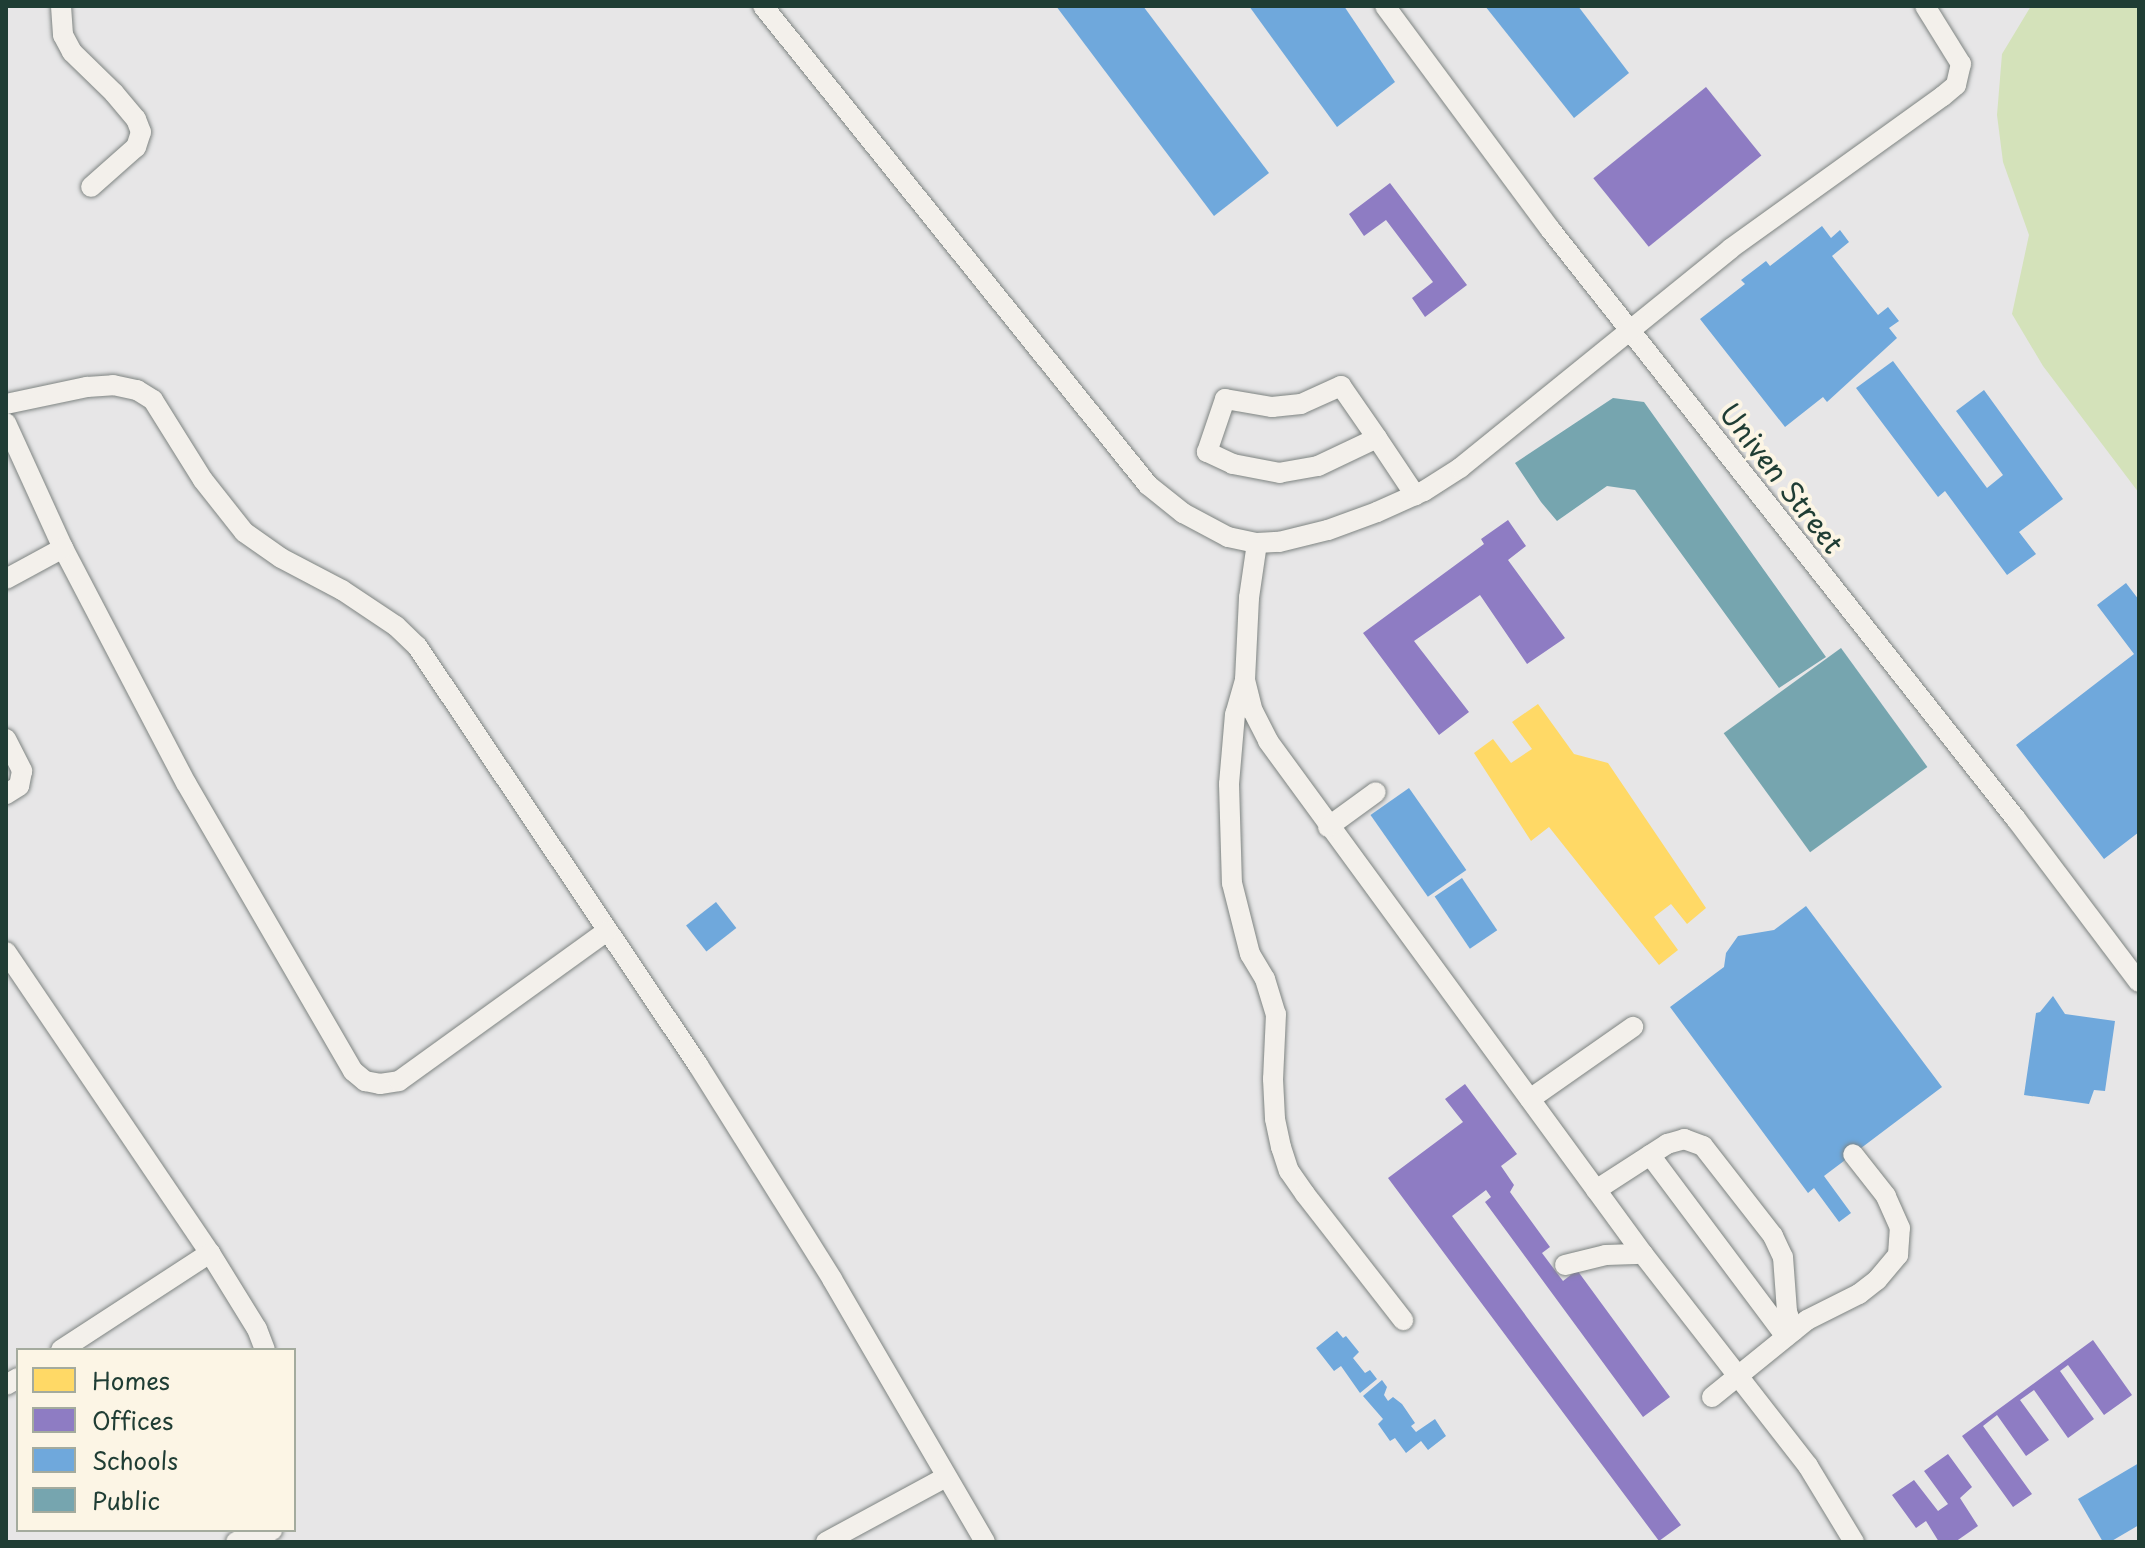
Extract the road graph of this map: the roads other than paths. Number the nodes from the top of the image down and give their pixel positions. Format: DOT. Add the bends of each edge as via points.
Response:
graph roads {
  1 [pos="61,6"];
  2 [pos="763,6"];
  3 [pos="1385,6"];
  4 [pos="1925,6"];
  5 [pos="91,187"];
  6 [pos="1629,329"];
  7 [pos="6,404"];
  8 [pos="6,423"];
  9 [pos="1377,438"];
  10 [pos="1415,495"];
  11 [pos="1257,543"];
  12 [pos="63,548"];
  13 [pos="6,579"];
  14 [pos="1245,680"];
  15 [pos="6,739"];
  16 [pos="1376,792"];
  17 [pos="6,794"];
  18 [pos="1328,827"];
  19 [pos="607,931"];
  20 [pos="6,952"];
  21 [pos="2139,982"];
  22 [pos="1633,1027"];
  23 [pos="1530,1099"];
  24 [pos="1853,1154"];
  25 [pos="1650,1155"];
  26 [pos="1596,1190"];
  27 [pos="210,1253"];
  28 [pos="1643,1254"];
  29 [pos="1565,1265"];
  30 [pos="1403,1320"];
  31 [pos="1790,1334"];
  32 [pos="64,1348"];
  33 [pos="264,1348"];
  34 [pos="1738,1377"];
  35 [pos="1712,1397"];
  36 [pos="946,1477"];
  37 [pos="266,1532"];
  38 [pos="236,1542"];
  39 [pos="826,1542"];
  40 [pos="985,1542"];
  41 [pos="1854,1542"];
  1 -- 5 [label="street" via="63,35 72,52 114,93 141,132 136,147"];
  2 -- 11 [label="street" via="1148,485 1183,513 1228,537"];
  3 -- 6 [label="street, Univen Street"];
  4 -- 6 [label="street" via="1961,64 1956,85"];
  6 -- 10 [label="street" via="1460,468"];
  6 -- 21 [label="street, Univen Street"];
  7 -- 19 [label="street" via="113,385 153,400 210,490 244,532 342,590 417,646"];
  8 -- 12 [label="street"];
  9 -- 9 [label="street" via="1318,466 1280,473 1233,464 1207,452 1225,399 1287,406 1341,386"];
  9 -- 10 [label="street"];
  10 -- 11 [label="street" via="1328,530"];
  11 -- 14 [label="street"];
  12 -- 13 [label="street"];
  12 -- 19 [label="street" via="193,797 353,1071 365,1081 399,1081"];
  14 -- 18 [label="street" via="1268,741"];
  14 -- 30 [label="street" via="1232,738 1229,784 1232,883 1250,954 1276,1014 1273,1079 1281,1147 1305,1194"];
  15 -- 17 [label="street" via="22,771 19,786"];
  16 -- 18 [label="street"];
  18 -- 23 [label="street"];
  19 -- 36 [label="street" via="802,1231"];
  20 -- 27 [label="street"];
  22 -- 23 [label="street"];
  23 -- 26 [label="street"];
  24 -- 31 [label="street" via="1886,1196 1900,1228 1898,1255 1859,1294"];
  25 -- 26 [label="street"];
  25 -- 31 [label="street"];
  25 -- 31 [label="street" via="1675,1141 1695,1140 1703,1146 1773,1236 1783,1257"];
  26 -- 28 [label="street"];
  27 -- 32 [label="street"];
  27 -- 33 [label="street"];
  28 -- 29 [label="street" via="1606,1255"];
  28 -- 34 [label="street"];
  31 -- 34 [label="street"];
  34 -- 35 [label="street"];
  34 -- 41 [label="street" via="1808,1466"];
  36 -- 39 [label="street"];
  36 -- 40 [label="street"];
  37 -- 38 [label="street"];
}
